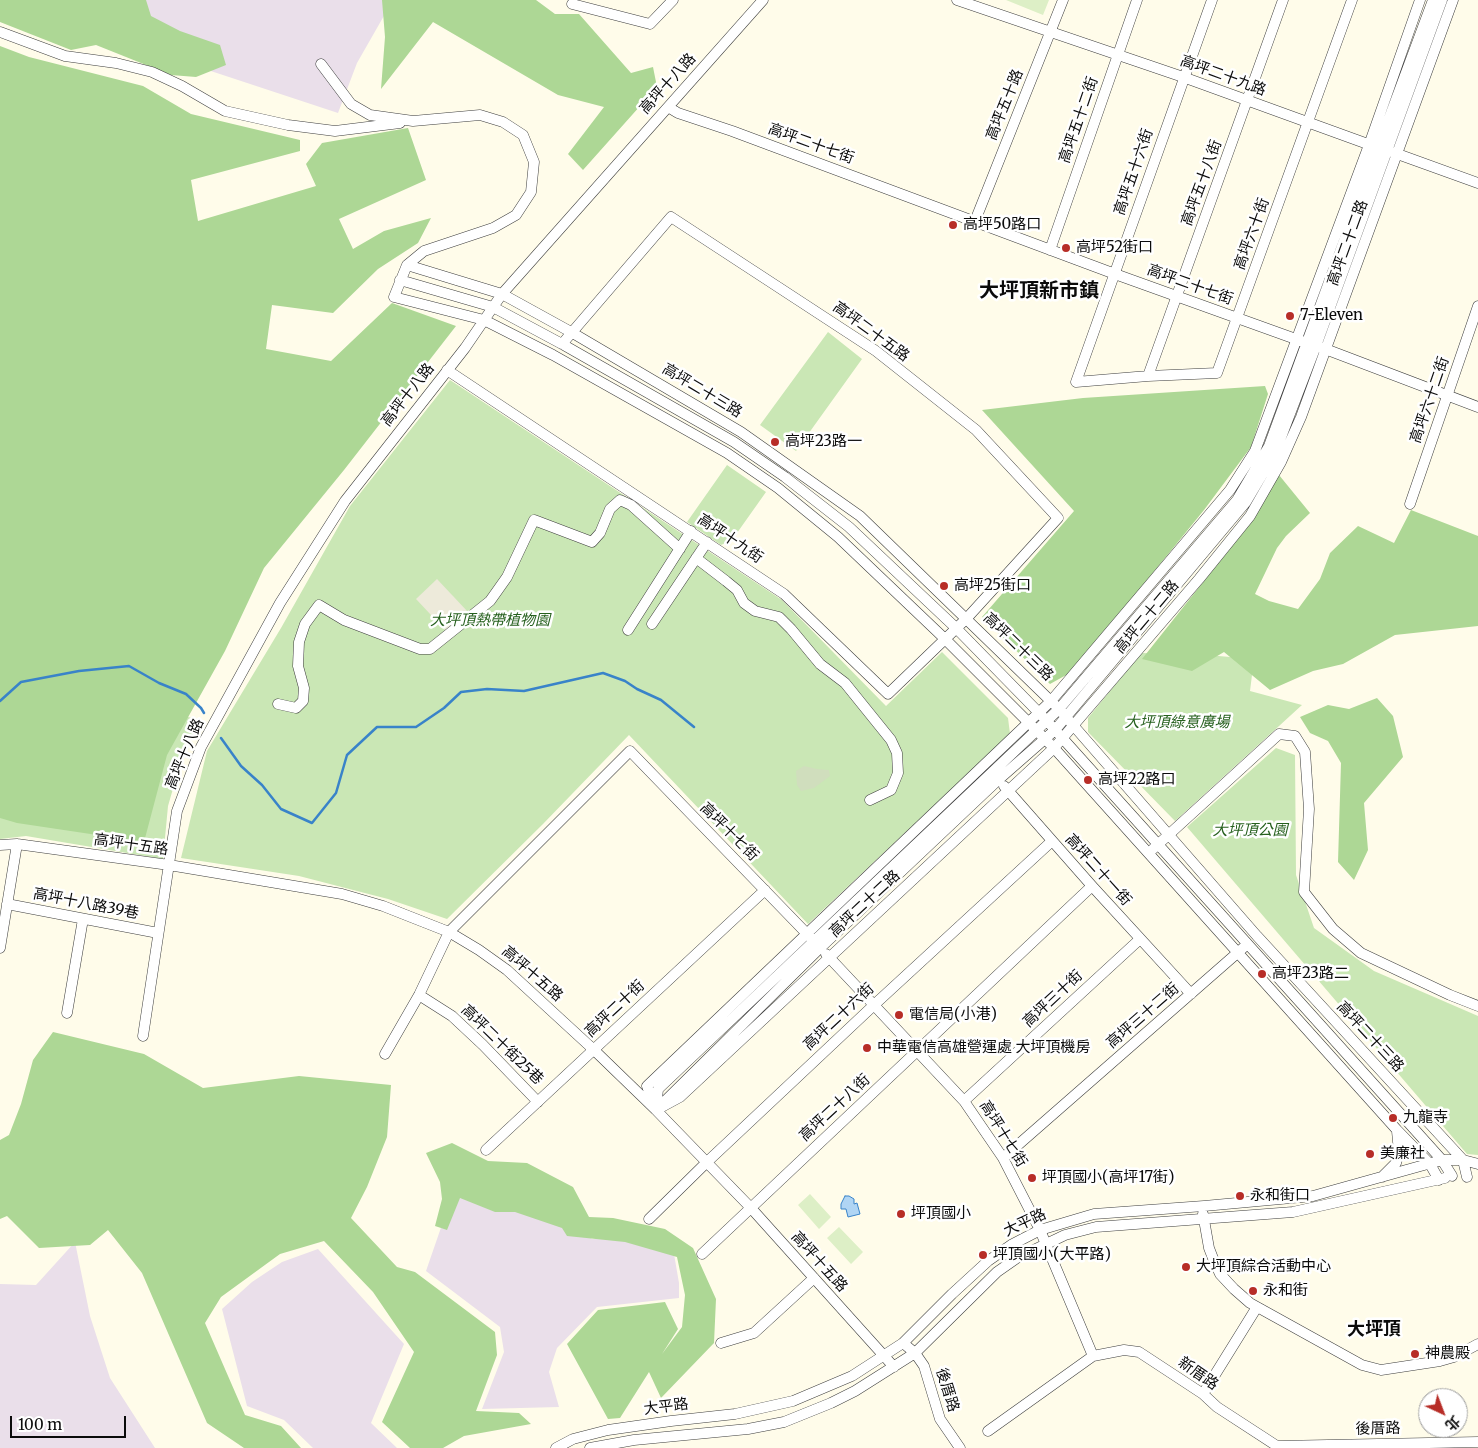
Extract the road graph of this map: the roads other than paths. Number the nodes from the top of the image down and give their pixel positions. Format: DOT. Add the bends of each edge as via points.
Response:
graph roads {
  1 [pos="673,0"];
  2 [pos="763,0"];
  3 [pos="957,0"];
  4 [pos="1063,0"];
  5 [pos="1137,0"];
  6 [pos="1212,0"];
  7 [pos="1283,0"];
  8 [pos="1352,0"];
  9 [pos="1420,0"];
  10 [pos="1434,0"];
  11 [pos="1442,0"];
  12 [pos="1453,0"];
  13 [pos="572,4"];
  14 [pos="0,32"];
  15 [pos="1051,32"];
  16 [pos="1117,54"];
  17 [pos="321,64"];
  18 [pos="1183,77"];
  19 [pos="1247,101"];
  20 [pos="668,107"];
  21 [pos="413,121"];
  22 [pos="1307,123"];
  23 [pos="1382,149"];
  24 [pos="1478,183"];
  25 [pos="975,221"];
  26 [pos="1050,250"];
  27 [pos="407,265"];
  28 [pos="1115,274"];
  29 [pos="400,280"];
  30 [pos="502,294"];
  31 [pos="1177,296"];
  32 [pos="1478,306"];
  33 [pos="493,307"];
  34 [pos="1237,318"];
  35 [pos="484,320"];
  36 [pos="571,332"];
  37 [pos="562,344"];
  38 [pos="1311,344"];
  39 [pos="447,370"];
  40 [pos="1148,376"];
  41 [pos="1076,382"];
  42 [pos="1448,396"];
  43 [pos="1478,407"];
  44 [pos="1410,504"];
  45 [pos="691,531"];
  46 [pos="707,542"];
  47 [pos="680,548"];
  48 [pos="696,558"];
  49 [pos="967,618"];
  50 [pos="652,624"];
  51 [pos="956,628"];
  52 [pos="628,630"];
  53 [pos="945,639"];
  54 [pos="1051,701"];
  55 [pos="278,704"];
  56 [pos="1039,713"];
  57 [pos="1063,713"];
  58 [pos="1047,721"];
  59 [pos="1029,722"];
  60 [pos="1074,726"];
  61 [pos="1037,730"];
  62 [pos="1055,730"];
  63 [pos="1063,738"];
  64 [pos="1045,739"];
  65 [pos="1054,748"];
  66 [pos="991,772"];
  67 [pos="1008,790"];
  68 [pos="870,800"];
  69 [pos="1170,835"];
  70 [pos="1052,840"];
  71 [pos="17,844"];
  72 [pos="0,845"];
  73 [pos="1157,845"];
  74 [pos="1148,854"];
  75 [pos="169,865"];
  76 [pos="1092,886"];
  77 [pos="765,890"];
  78 [pos="7,904"];
  79 [pos="83,918"];
  80 [pos="449,932"];
  81 [pos="158,933"];
  82 [pos="1257,936"];
  83 [pos="1140,938"];
  84 [pos="813,941"];
  85 [pos="1247,945"];
  86 [pos="0,948"];
  87 [pos="1238,952"];
  88 [pos="830,958"];
  89 [pos="1191,994"];
  90 [pos="419,995"];
  91 [pos="874,1005"];
  92 [pos="1478,1006"];
  93 [pos="67,1013"];
  94 [pos="143,1036"];
  95 [pos="594,1050"];
  96 [pos="917,1050"];
  97 [pos="385,1054"];
  98 [pos="964,1101"];
  99 [pos="538,1102"];
  100 [pos="656,1110"];
  101 [pos="1397,1130"];
  102 [pos="486,1150"];
  103 [pos="1003,1158"];
  104 [pos="1442,1160"];
  105 [pos="1463,1160"];
  106 [pos="707,1162"];
  107 [pos="1430,1164"];
  108 [pos="1478,1164"];
  109 [pos="1452,1176"];
  110 [pos="1467,1177"];
  111 [pos="1380,1178"];
  112 [pos="1478,1179"];
  113 [pos="1439,1180"];
  114 [pos="1204,1206"];
  115 [pos="751,1208"];
  116 [pos="649,1218"];
  117 [pos="1203,1219"];
  118 [pos="1040,1230"];
  119 [pos="1045,1243"];
  120 [pos="702,1254"];
  121 [pos="814,1278"];
  122 [pos="1257,1307"];
  123 [pos="720,1343"];
  124 [pos="903,1343"];
  125 [pos="1478,1344"];
  126 [pos="915,1353"];
  127 [pos="882,1356"];
  128 [pos="1093,1356"];
  129 [pos="894,1367"];
  130 [pos="1203,1394"];
  131 [pos="988,1430"];
  132 [pos="1478,1442"];
  133 [pos="1279,1447"];
  134 [pos="556,1448"];
  135 [pos="590,1448"];
  136 [pos="960,1448"];
  1 -- 13 [label="street" via="650,24"];
  2 -- 20 [label="street, 高坪十八路"];
  3 -- 15 [label="street, 高坪二十九路"];
  4 -- 15 [label="street, 高坪五十路"];
  5 -- 16 [label="street, 高坪五十二街"];
  6 -- 18 [label="street, 高坪五十六街"];
  7 -- 19 [label="street, 高坪五十八街"];
  8 -- 22 [label="street, 高坪六十街"];
  9 -- 23 [label="street, 高坪二十二路"];
  10 -- 23 [label="street, 高坪二十二路"];
  11 -- 23 [label="street, 高坪二十二路"];
  12 -- 23 [label="street, 高坪二十二路"];
  14 -- 21 [label="street" via="65,56 152,72 225,111 288,125 335,131"];
  15 -- 16 [label="street, 高坪二十九路"];
  15 -- 25 [label="street, 高坪五十路"];
  16 -- 18 [label="street, 高坪二十九路"];
  16 -- 26 [label="street, 高坪五十二街"];
  17 -- 21 [label="street" via="351,104 370,115"];
  18 -- 19 [label="street, 高坪二十九路"];
  18 -- 28 [label="street, 高坪五十六街"];
  19 -- 22 [label="street, 高坪二十九路"];
  19 -- 31 [label="street, 高坪五十八街"];
  20 -- 25 [label="street, 高坪二十七街"];
  20 -- 30 [label="street, 高坪十八路"];
  21 -- 27 [label="street" via="480,115 503,122 523,135 534,162 530,192 516,215 493,228 424,251"];
  22 -- 23 [label="street, 高坪二十九路"];
  22 -- 34 [label="street, 高坪六十街"];
  23 -- 24 [label="street, 高坪二十九路"];
  23 -- 38 [label="street, 高坪二十二路"];
  23 -- 38 [label="street, 高坪二十二路"];
  25 -- 26 [label="street, 高坪二十七街"];
  26 -- 28 [label="street, 高坪二十七街"];
  27 -- 29 [label="street"];
  27 -- 30 [label="street, 高坪二十三路"];
  28 -- 31 [label="street, 高坪二十七街"];
  28 -- 41 [label="street, 高坪五十六街"];
  29 -- 33 [label="street, 高坪二十三路"];
  29 -- 35 [label="street" via="394,296"];
  30 -- 33 [label="street, 高坪十八路"];
  30 -- 36 [label="street, 高坪二十三路"];
  31 -- 34 [label="street, 高坪二十七街"];
  31 -- 40 [label="street, 高坪五十八街"];
  32 -- 42 [label="street, 高坪六十二街"];
  33 -- 35 [label="street, 高坪十八路"];
  33 -- 37 [label="street, 高坪二十三路"];
  34 -- 38 [label="street, 高坪二十七街"];
  34 -- 40 [label="street, 高坪六十街" via="1217,373"];
  35 -- 39 [label="street, 高坪十八路"];
  35 -- 53 [label="street" via="727,453 778,488 838,537"];
  36 -- 37 [label="street, 高坪二十五路"];
  36 -- 49 [label="street, 高坪二十三路" via="741,432 860,516"];
  36 -- 49 [label="street, 高坪二十五路" via="671,217 876,350 976,430 1058,518"];
  37 -- 51 [label="street, 高坪二十三路" via="734,442 785,477 850,527"];
  38 -- 42 [label="street, 高坪二十七街"];
  38 -- 54 [label="street, 高坪二十二路" via="1255,451 1230,490"];
  38 -- 57 [label="street, 高坪二十二路" via="1275,453 1246,502"];
  38 -- 60 [label="street, 高坪二十二路" via="1301,417 1281,462 1250,516"];
  39 -- 45 [label="street, 高坪十九街"];
  39 -- 75 [label="street, 高坪十八路" via="345,501 280,604 201,747 177,811"];
  40 -- 41 [label="street, 高坪六十街"];
  42 -- 43 [label="street, 高坪二十七街"];
  42 -- 44 [label="street, 高坪六十二街"];
  45 -- 46 [label="street, 高坪十九街"];
  45 -- 47 [label="street"];
  46 -- 48 [label="street"];
  46 -- 53 [label="street, 高坪十九街" via="784,594 888,694"];
  47 -- 52 [label="street"];
  47 -- 55 [label="street" via="631,505 620,500 610,509 592,542 534,520 508,577 490,601 430,649 420,649 360,627 319,606 305,624 299,642 298,666 304,688 303,701 296,708"];
  48 -- 50 [label="street"];
  48 -- 68 [label="street" via="731,585 744,603 755,611 779,618 791,629 820,664 845,683 891,740 897,753 898,773 891,790"];
  49 -- 51 [label="street, 高坪十九街"];
  49 -- 54 [label="street, 高坪二十三路"];
  51 -- 53 [label="street, 高坪十九街"];
  51 -- 56 [label="street, 高坪二十三路"];
  53 -- 59 [label="street"];
  54 -- 56 [label="street, 高坪二十二路"];
  54 -- 57 [label="street, 高坪二十三路"];
  56 -- 58 [label="street, 高坪二十三路"];
  56 -- 59 [label="street, 高坪二十二路"];
  57 -- 58 [label="street, 高坪二十二路"];
  57 -- 60 [label="street, 高坪二十三路"];
  57 -- 62 [label="street, 高坪二十二路"];
  58 -- 61 [label="street, 高坪二十二路"];
  58 -- 62 [label="street, 高坪二十三路"];
  59 -- 61 [label="street"];
  59 -- 66 [label="street, 高坪二十二路"];
  60 -- 63 [label="street, 高坪二十二路"];
  60 -- 69 [label="street, 高坪二十三路"];
  61 -- 64 [label="street"];
  61 -- 66 [label="street, 高坪二十二路"];
  62 -- 63 [label="street, 高坪二十三路"];
  62 -- 64 [label="street, 高坪二十二路"];
  63 -- 65 [label="street, 高坪二十二路"];
  63 -- 73 [label="street, 高坪二十三路"];
  64 -- 65 [label="street"];
  64 -- 66 [label="street, 高坪二十二路"];
  65 -- 67 [label="street, 高坪二十二路"];
  65 -- 74 [label="street"];
  66 -- 67 [label="street, 高坪二十一街"];
  66 -- 84 [label="street, 高坪二十二路"];
  66 -- 84 [label="street, 高坪二十二路"];
  67 -- 70 [label="street, 高坪二十一街"];
  67 -- 88 [label="street, 高坪二十二路"];
  69 -- 73 [label="street"];
  69 -- 82 [label="street, 高坪二十三路"];
  69 -- 92 [label="street" via="1279,734 1295,736 1304,752 1309,809 1304,892 1333,929 1361,953"];
  70 -- 76 [label="street, 高坪二十一街"];
  70 -- 91 [label="street, 高坪二十六街"];
  71 -- 72 [label="street, 高坪十五路"];
  71 -- 75 [label="street, 高坪十五路"];
  71 -- 78 [label="street"];
  73 -- 74 [label="street"];
  73 -- 85 [label="street, 高坪二十三路"];
  74 -- 87 [label="street"];
  75 -- 80 [label="street, 高坪十五路" via="342,894"];
  75 -- 81 [label="street, 高坪十八路"];
  76 -- 83 [label="street, 高坪二十一街"];
  76 -- 96 [label="street, 高坪二十八街"];
  77 -- 80 [label="street, 高坪十七街" via="630,751"];
  77 -- 84 [label="street, 高坪十七街"];
  77 -- 95 [label="street, 高坪二十街"];
  78 -- 79 [label="street, 高坪十八路39巷"];
  78 -- 86 [label="street"];
  79 -- 81 [label="street, 高坪十八路39巷"];
  79 -- 93 [label="street"];
  80 -- 90 [label="street, 高坪十七街"];
  80 -- 95 [label="street, 高坪十五路" via="507,970"];
  81 -- 94 [label="street, 高坪十八路"];
  82 -- 85 [label="street, 高坪三十二街"];
  82 -- 105 [label="street, 高坪二十三路"];
  83 -- 89 [label="street, 高坪二十一街"];
  83 -- 98 [label="street, 高坪三十街"];
  84 -- 88 [label="street, 高坪十七街"];
  84 -- 100 [label="street, 高坪二十二路"];
  84 -- 100 [label="street, 高坪二十二路" via="647,1086"];
  85 -- 87 [label="street, 高坪三十二街"];
  85 -- 104 [label="street, 高坪二十三路"];
  87 -- 89 [label="street, 高坪三十二街"];
  87 -- 101 [label="street"];
  88 -- 91 [label="street, 高坪十七街"];
  88 -- 100 [label="street, 高坪二十二路" via="680,1097"];
  89 -- 103 [label="street, 高坪三十二街"];
  90 -- 97 [label="street, 高坪十七街"];
  90 -- 99 [label="street, 高坪二十街25巷" via="452,1016"];
  91 -- 96 [label="street, 高坪十七街"];
  91 -- 106 [label="street, 高坪二十六街"];
  95 -- 99 [label="street, 高坪二十街"];
  95 -- 100 [label="street, 高坪十五路"];
  96 -- 98 [label="street, 高坪十七街"];
  96 -- 115 [label="street, 高坪二十八街"];
  98 -- 103 [label="street, 高坪十七街"];
  99 -- 102 [label="street, 高坪二十街"];
  100 -- 106 [label="street, 高坪十五路"];
  101 -- 107 [label="street"];
  101 -- 111 [label="street" via="1399,1152 1396,1163"];
  103 -- 118 [label="street, 高坪十七街"];
  104 -- 105 [label="street, 大平路"];
  104 -- 107 [label="street, 大平路"];
  104 -- 109 [label="street, 高坪二十三路"];
  105 -- 108 [label="street, 大平路"];
  105 -- 110 [label="street, 高坪二十三路"];
  106 -- 115 [label="street, 高坪十五路"];
  106 -- 116 [label="street, 高坪二十六街"];
  107 -- 111 [label="street, 大平路"];
  107 -- 113 [label="street"];
  109 -- 110 [label="street, 大平路"];
  109 -- 113 [label="street, 大平路"];
  110 -- 112 [label="street, 大平路"];
  111 -- 114 [label="street, 大平路" via="1313,1196"];
  113 -- 117 [label="street, 大平路" via="1293,1212"];
  114 -- 117 [label="street"];
  114 -- 118 [label="street, 大平路" via="1094,1214"];
  115 -- 120 [label="street, 高坪二十八街"];
  115 -- 121 [label="street, 高坪十五路"];
  117 -- 119 [label="street, 大平路" via="1096,1227"];
  117 -- 122 [label="street" via="1209,1248 1220,1274"];
  118 -- 119 [label="street, 高坪十七街"];
  118 -- 124 [label="street, 大平路" via="988,1261"];
  119 -- 126 [label="street, 大平路" via="997,1272"];
  119 -- 128 [label="street"];
  121 -- 123 [label="street" via="754,1333"];
  121 -- 127 [label="street, 高坪十五路"];
  122 -- 125 [label="street" via="1362,1365 1381,1370 1440,1361"];
  122 -- 130 [label="street"];
  124 -- 126 [label="street, 後厝路"];
  124 -- 127 [label="street, 大平路"];
  126 -- 129 [label="street, 大平路"];
  126 -- 136 [label="street, 後厝路" via="924,1366 940,1420"];
  127 -- 129 [label="street, 高坪十五路"];
  127 -- 134 [label="street, 大平路" via="852,1376 793,1401 735,1414 617,1428 572,1439"];
  128 -- 130 [label="street, 新厝路" via="1124,1350 1139,1352"];
  128 -- 131 [label="street, 新厝路"];
  129 -- 135 [label="street, 大平路" via="831,1403 784,1422"];
  130 -- 133 [label="street, 新厝路" via="1217,1407"];
  132 -- 133 [label="street, 後厝路"];
}
